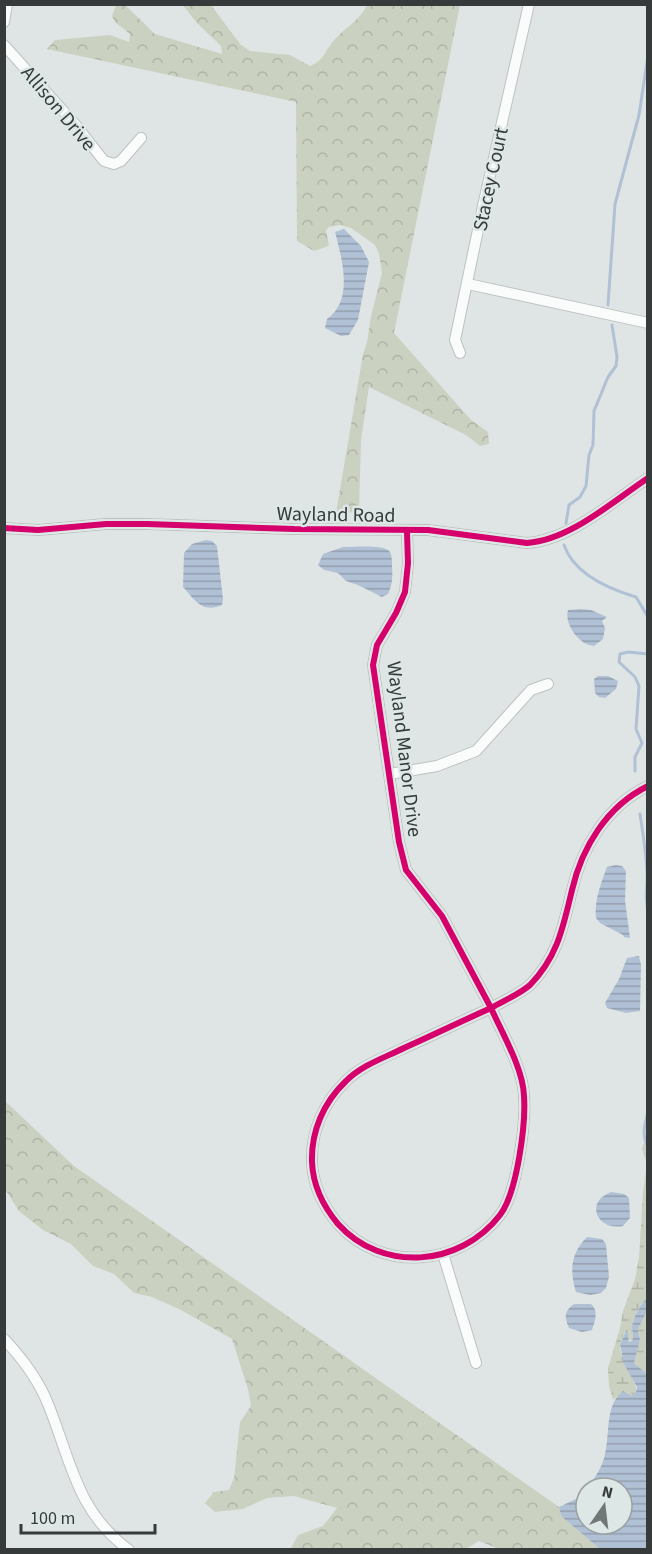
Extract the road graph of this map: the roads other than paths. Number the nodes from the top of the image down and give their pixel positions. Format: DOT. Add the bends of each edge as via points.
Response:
graph roads {
  1 [pos="7,4"];
  2 [pos="529,4"];
  3 [pos="4,22"];
  4 [pos="4,45"];
  5 [pos="141,138"];
  6 [pos="468,284"];
  7 [pos="648,323"];
  8 [pos="460,353"];
  9 [pos="648,478"];
  10 [pos="4,528"];
  11 [pos="406,532"];
  12 [pos="548,684"];
  13 [pos="390,774"];
  14 [pos="648,786"];
  15 [pos="491,1008"];
  16 [pos="443,1254"];
  17 [pos="4,1339"];
  18 [pos="476,1363"];
  19 [pos="129,1550"];
  1 -- 3 [label="street"];
  2 -- 6 [label="street, Stacey Court"];
  4 -- 5 [label="street, Allison Drive" via="104,161 121,161"];
  6 -- 7 [label="street"];
  6 -- 8 [label="street, Stacey Court" via="455,340"];
  9 -- 11 [label="street, Wayland Road" via="552,539 527,543 450,532"];
  10 -- 11 [label="street, Wayland Road" via="147,524"];
  11 -- 13 [label="street, Wayland Manor Drive" via="405,592 377,645 373,665"];
  12 -- 13 [label="street" via="531,690 476,751 438,766"];
  13 -- 15 [label="street, Wayland Manor Drive" via="406,870 455,937"];
  14 -- 15 [label="street, Wayland Manor Drive" via="618,806 598,828 583,856 563,932 553,954 529,986"];
  15 -- 16 [label="street, Wayland Manor Drive" via="512,1054 524,1095 517,1170 501,1214 473,1240"];
  15 -- 16 [label="street, Wayland Manor Drive" via="359,1069 323,1111 311,1148 317,1191 326,1209 357,1242 404,1258"];
  16 -- 18 [label="street"];
  17 -- 19 [label="street" via="39,1384 85,1501 106,1531"];
}
